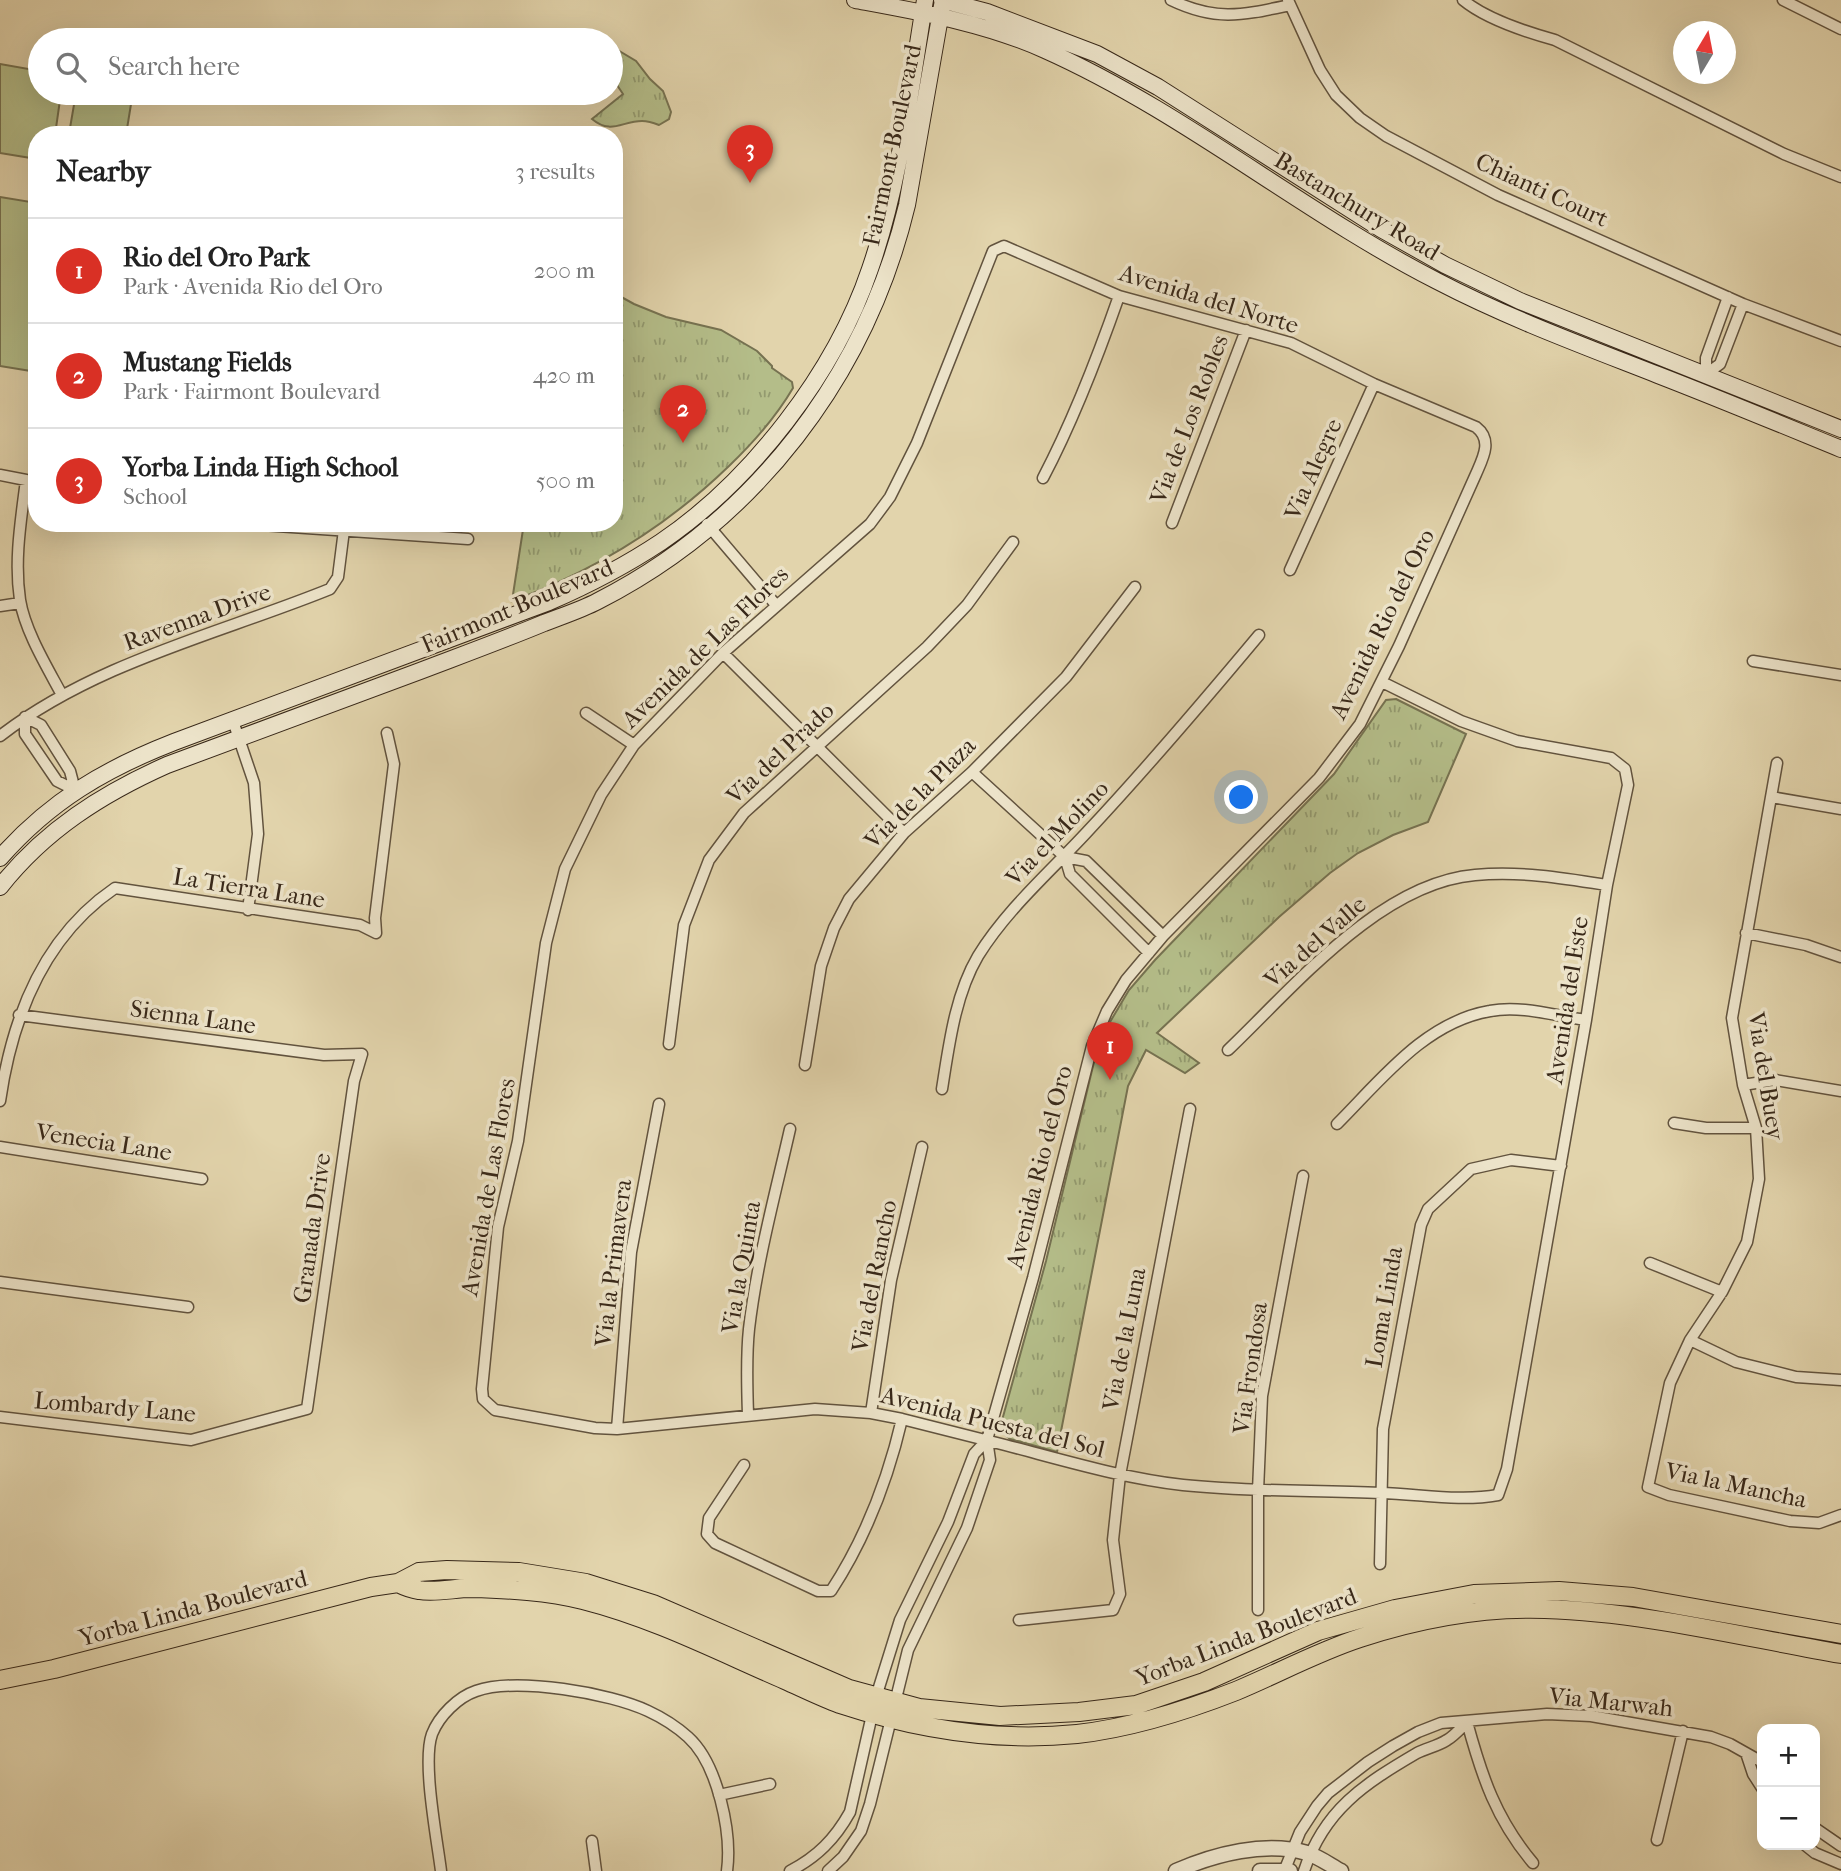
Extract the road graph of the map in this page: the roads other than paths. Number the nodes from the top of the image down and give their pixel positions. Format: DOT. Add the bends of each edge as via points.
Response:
graph roads {
  1 [pos="855,0"];
  2 [pos="1171,0"];
  3 [pos="1463,0"];
  4 [pos="1783,0"];
  5 [pos="1289,2"];
  6 [pos="942,4"];
  7 [pos="924,6"];
  8 [pos="1841,29"];
  9 [pos="897,164"];
  10 [pos="914,167"];
  11 [pos="1841,177"];
  12 [pos="993,250"];
  13 [pos="1119,296"];
  14 [pos="1728,297"];
  15 [pos="1743,304"];
  16 [pos="1246,330"];
  17 [pos="1841,341"];
  18 [pos="1706,374"];
  19 [pos="813,384"];
  20 [pos="1374,384"];
  21 [pos="1699,391"];
  22 [pos="828,394"];
  23 [pos="1841,429"];
  24 [pos="1485,437"];
  25 [pos="1841,449"];
  26 [pos="0,475"];
  27 [pos="1043,478"];
  28 [pos="698,514"];
  29 [pos="1172,523"];
  30 [pos="710,528"];
  31 [pos="344,532"];
  32 [pos="372,532"];
  33 [pos="468,539"];
  34 [pos="1013,542"];
  35 [pos="1290,570"];
  36 [pos="1135,587"];
  37 [pos="20,603"];
  38 [pos="776,605"];
  39 [pos="0,606"];
  40 [pos="1259,635"];
  41 [pos="723,653"];
  42 [pos="1753,661"];
  43 [pos="1841,675"];
  44 [pos="1382,682"];
  45 [pos="62,695"];
  46 [pos="586,713"];
  47 [pos="25,717"];
  48 [pos="233,722"];
  49 [pos="387,733"];
  50 [pos="0,737"];
  51 [pos="239,738"];
  52 [pos="634,744"];
  53 [pos="816,746"];
  54 [pos="1777,763"];
  55 [pos="972,772"];
  56 [pos="75,790"];
  57 [pos="1771,797"];
  58 [pos="87,807"];
  59 [pos="1841,809"];
  60 [pos="904,834"];
  61 [pos="1065,857"];
  62 [pos="0,858"];
  63 [pos="1608,885"];
  64 [pos="0,887"];
  65 [pos="247,910"];
  66 [pos="1746,933"];
  67 [pos="1163,936"];
  68 [pos="1149,953"];
  69 [pos="1841,957"];
  70 [pos="19,1015"];
  71 [pos="1586,1020"];
  72 [pos="669,1044"];
  73 [pos="1228,1049"];
  74 [pos="362,1055"];
  75 [pos="805,1065"];
  76 [pos="1743,1085"];
  77 [pos="942,1089"];
  78 [pos="1841,1091"];
  79 [pos="0,1101"];
  80 [pos="659,1104"];
  81 [pos="1190,1109"];
  82 [pos="1674,1123"];
  83 [pos="1337,1124"];
  84 [pos="1756,1128"];
  85 [pos="790,1129"];
  86 [pos="0,1147"];
  87 [pos="922,1147"];
  88 [pos="1561,1166"];
  89 [pos="1303,1176"];
  90 [pos="202,1179"];
  91 [pos="1650,1263"];
  92 [pos="0,1282"];
  93 [pos="1722,1292"];
  94 [pos="188,1307"];
  95 [pos="1690,1340"];
  96 [pos="1841,1380"];
  97 [pos="484,1399"];
  98 [pos="307,1409"];
  99 [pos="871,1413"];
  100 [pos="748,1414"];
  101 [pos="0,1417"];
  102 [pos="902,1419"];
  103 [pos="617,1429"];
  104 [pos="987,1440"];
  105 [pos="744,1465"];
  106 [pos="1120,1475"];
  107 [pos="1258,1491"];
  108 [pos="1380,1493"];
  109 [pos="1498,1495"];
  110 [pos="1841,1516"];
  111 [pos="1380,1564"];
  112 [pos="1258,1610"];
  113 [pos="1019,1620"];
  114 [pos="1841,1634"];
  115 [pos="1841,1654"];
  116 [pos="0,1680"];
  117 [pos="874,1705"];
  118 [pos="892,1710"];
  119 [pos="1467,1722"];
  120 [pos="1683,1731"];
  121 [pos="1746,1754"];
  122 [pos="1757,1760"];
  123 [pos="770,1784"];
  124 [pos="1761,1787"];
  125 [pos="719,1795"];
  126 [pos="1820,1831"];
  127 [pos="1657,1840"];
  128 [pos="592,1842"];
  129 [pos="1841,1846"];
  130 [pos="1292,1850"];
  131 [pos="1813,1850"];
  132 [pos="1310,1854"];
  133 [pos="1533,1863"];
  134 [pos="1841,1864"];
  135 [pos="1288,1870"];
  136 [pos="441,1871"];
  137 [pos="596,1871"];
  138 [pos="727,1871"];
  139 [pos="790,1871"];
  140 [pos="828,1871"];
  141 [pos="1175,1871"];
  142 [pos="1260,1871"];
  143 [pos="1304,1871"];
  144 [pos="1341,1871"];
  1 -- 7 [label="main road, Bastanchury Road"];
  2 -- 5 [label="street" via="1208,13 1234,15"];
  3 -- 11 [label="street"];
  4 -- 8 [label="street"];
  5 -- 14 [label="street, Chianti Court" via="1336,95 1386,136 1498,195"];
  6 -- 7 [label="main road, Bastanchury Road"];
  6 -- 10 [label="main road, Fairmont Boulevard"];
  6 -- 18 [label="main road, Bastanchury Road" via="988,12 1097,54 1445,265 1520,301"];
  6 -- 21 [label="main road, Bastanchury Road" via="1124,89 1435,280"];
  7 -- 9 [label="main road, Fairmont Boulevard"];
  9 -- 10 [label="main road"];
  9 -- 19 [label="main road, Fairmont Boulevard" via="870,270 848,322"];
  10 -- 22 [label="main road, Fairmont Boulevard" via="900,233 879,295"];
  12 -- 13 [label="street, Avenida del Norte" via="1004,246"];
  12 -- 38 [label="street, Avenida de Las Flores" via="917,443 890,497 870,524"];
  13 -- 16 [label="street, Avenida del Norte"];
  13 -- 27 [label="street" via="1088,386"];
  14 -- 15 [label="street, Chianti Court"];
  14 -- 18 [label="street" via="1706,358"];
  15 -- 17 [label="street, Chianti Court"];
  15 -- 18 [label="street" via="1720,364"];
  16 -- 20 [label="street, Avenida del Norte" via="1291,343"];
  16 -- 29 [label="street, Via de Los Robles"];
  18 -- 21 [label="main road"];
  18 -- 23 [label="main road, Bastanchury Road"];
  19 -- 22 [label="main road"];
  19 -- 28 [label="main road, Fairmont Boulevard" via="786,423"];
  20 -- 24 [label="street, Avenida del Norte" via="1449,414 1476,427"];
  20 -- 35 [label="street, Via Alegre"];
  21 -- 25 [label="main road, Bastanchury Road"];
  22 -- 30 [label="main road, Fairmont Boulevard" via="755,487"];
  24 -- 44 [label="street, Avenida Rio del Oro" via="1482,460"];
  26 -- 37 [label="street" via="26,480 17,570"];
  28 -- 30 [label="street"];
  28 -- 48 [label="main road, Fairmont Boulevard" via="619,569 581,588"];
  30 -- 38 [label="street"];
  30 -- 51 [label="main road, Fairmont Boulevard" via="596,603"];
  31 -- 45 [label="street, Ravenna Drive" via="338,577 330,589 116,669"];
  32 -- 33 [label="street"];
  34 -- 53 [label="street, Via del Prado" via="943,630"];
  36 -- 55 [label="street, Via de la Plaza" via="1066,677"];
  37 -- 39 [label="street"];
  37 -- 45 [label="street"];
  38 -- 41 [label="street, Avenida de Las Flores"];
  40 -- 61 [label="street, Via el Molino" via="1167,746"];
  41 -- 52 [label="street, Avenida de Las Flores"];
  41 -- 53 [label="street"];
  42 -- 43 [label="street"];
  44 -- 63 [label="street, Avenida del Este" via="1461,721 1517,741 1611,758 1625,769 1628,785"];
  44 -- 67 [label="street, Avenida Rio del Oro" via="1360,724 1319,778"];
  45 -- 47 [label="street, Ravenna Drive"];
  46 -- 52 [label="street"];
  47 -- 50 [label="street, Ravenna Drive"];
  47 -- 56 [label="street" via="41,725 70,771"];
  47 -- 56 [label="street" via="25,734 57,781"];
  48 -- 51 [label="street"];
  48 -- 56 [label="main road, Fairmont Boulevard" via="141,755"];
  49 -- 65 [label="street, La Tierra Lane" via="394,764 376,933 359,925"];
  51 -- 58 [label="main road, Fairmont Boulevard" via="131,781"];
  51 -- 65 [label="street" via="254,783 258,834"];
  52 -- 97 [label="street, Avenida de Las Flores" via="601,796 565,869 546,943 518,1140 498,1227 482,1373"];
  53 -- 60 [label="street"];
  53 -- 72 [label="street, Via del Prado" via="744,813 709,860 684,925"];
  54 -- 57 [label="street, Via del Buey"];
  55 -- 60 [label="street, Via de la Plaza"];
  55 -- 61 [label="street"];
  56 -- 58 [label="main road"];
  56 -- 62 [label="main road, Fairmont Boulevard"];
  57 -- 59 [label="street"];
  57 -- 66 [label="street, Via del Buey"];
  58 -- 64 [label="main road, Fairmont Boulevard" via="34,848"];
  60 -- 75 [label="street, Via de la Plaza" via="849,899 834,928 821,966"];
  61 -- 67 [label="street" via="1086,861"];
  61 -- 68 [label="street" via="1070,874"];
  61 -- 77 [label="street, Via el Molino" via="1013,909 977,957 958,1004"];
  63 -- 71 [label="street, Avenida del Este"];
  63 -- 73 [label="street, Via del Valle" via="1533,873 1473,875 1424,888 1348,934"];
  65 -- 70 [label="street, La Tierra Lane" via="115,888 68,931 44,964"];
  66 -- 69 [label="street"];
  66 -- 76 [label="street, Via del Buey" via="1732,1018"];
  67 -- 68 [label="street, Avenida Rio del Oro"];
  68 -- 104 [label="street, Avenida Rio del Oro" via="1107,1011 1092,1046"];
  70 -- 74 [label="street, Sienna Lane" via="324,1055"];
  70 -- 79 [label="street"];
  71 -- 83 [label="street" via="1491,1010 1456,1021 1411,1051"];
  71 -- 88 [label="street, Avenida del Este"];
  74 -- 98 [label="street, Granada Drive" via="354,1081"];
  76 -- 78 [label="street" via="1775,1080"];
  76 -- 84 [label="street, Via del Buey"];
  80 -- 103 [label="street, Via la Primavera" via="631,1252"];
  81 -- 106 [label="street, Via de la Luna"];
  82 -- 84 [label="street"];
  84 -- 93 [label="street, Via del Buey" via="1759,1180 1747,1242"];
  85 -- 100 [label="street, Via la Quinta" via="756,1280 747,1355"];
  86 -- 90 [label="street, Venecia Lane"];
  87 -- 99 [label="street, Via del Rancho" via="891,1280"];
  88 -- 108 [label="street, Loma Linda" via="1511,1160 1471,1169 1428,1209 1420,1225 1383,1430"];
  88 -- 109 [label="street, Avenida del Este" via="1507,1469"];
  89 -- 107 [label="street, Via Frondosa" via="1262,1396"];
  91 -- 93 [label="street"];
  92 -- 94 [label="street"];
  93 -- 95 [label="street, Via del Buey"];
  95 -- 96 [label="street" via="1736,1362 1796,1377"];
  95 -- 110 [label="street, Via la Mancha" via="1670,1382 1648,1487 1790,1521 1819,1523"];
  97 -- 103 [label="street, Avenida Puesta del Sol" via="506,1413"];
  98 -- 101 [label="street, Lombardy Lane" via="191,1440"];
  99 -- 100 [label="street, Avenida Puesta del Sol" via="815,1409"];
  99 -- 102 [label="street, Avenida Puesta del Sol"];
  100 -- 103 [label="street, Avenida Puesta del Sol"];
  102 -- 104 [label="street, Avenida Puesta del Sol"];
  102 -- 105 [label="street" via="884,1485 831,1591 818,1591 715,1543 707,1534 709,1518"];
  104 -- 106 [label="street, Avenida Puesta del Sol"];
  104 -- 117 [label="street, Avenida Rio del Oro" via="974,1454 948,1522 900,1620"];
  104 -- 118 [label="street, Avenida Rio del Oro" via="990,1460 967,1528 908,1650"];
  106 -- 107 [label="street, Avenida Puesta del Sol"];
  106 -- 113 [label="street, Via de la Luna" via="1113,1540 1120,1594 1113,1610"];
  107 -- 108 [label="street, Avenida Puesta del Sol"];
  107 -- 112 [label="street, Via Frondosa"];
  108 -- 109 [label="street, Avenida Puesta del Sol" via="1478,1499"];
  108 -- 111 [label="street, Loma Linda"];
  114 -- 118 [label="main road, Yorba Linda Boulevard" via="1633,1597 1559,1591 1474,1594 1395,1609 1318,1631 1204,1682 1136,1705 1000,1716 919,1707"];
  115 -- 118 [label="main road, Yorba Linda Boulevard" via="1582,1611 1488,1611 1422,1621 1359,1638 1175,1713 1077,1734 977,1734 933,1728"];
  116 -- 117 [label="main road, Yorba Linda Boulevard" via="398,1583 419,1572 447,1570 532,1583 586,1583 653,1604 849,1689"];
  117 -- 118 [label="main road, Yorba Linda Boulevard"];
  117 -- 139 [label="street, Avenida Rio del Oro" via="850,1812 824,1848"];
  118 -- 140 [label="street, Avenida Rio del Oro" via="861,1831"];
  119 -- 120 [label="street, Via Marwah" via="1570,1714"];
  119 -- 130 [label="street, Via Marwah" via="1441,1723 1418,1732 1352,1773 1317,1806"];
  119 -- 132 [label="street" via="1448,1740 1398,1764 1356,1792 1328,1822"];
  119 -- 133 [label="street" via="1494,1805 1513,1840"];
  120 -- 121 [label="street, Via Marwah" via="1711,1737"];
  120 -- 127 [label="street"];
  121 -- 122 [label="street, Via Marwah"];
  121 -- 124 [label="street"];
  123 -- 125 [label="street"];
  125 -- 136 [label="street" via="710,1768 689,1738 648,1711 567,1690 513,1686 475,1691 449,1708 432,1734 428,1758"];
  125 -- 138 [label="street"];
  126 -- 129 [label="street"];
  128 -- 137 [label="street"];
  130 -- 132 [label="street"];
  130 -- 135 [label="street, Via Marwah"];
  130 -- 141 [label="street" via="1235,1852"];
  131 -- 134 [label="street"];
  132 -- 143 [label="street"];
  132 -- 144 [label="street"];
  135 -- 142 [label="street"];
}
